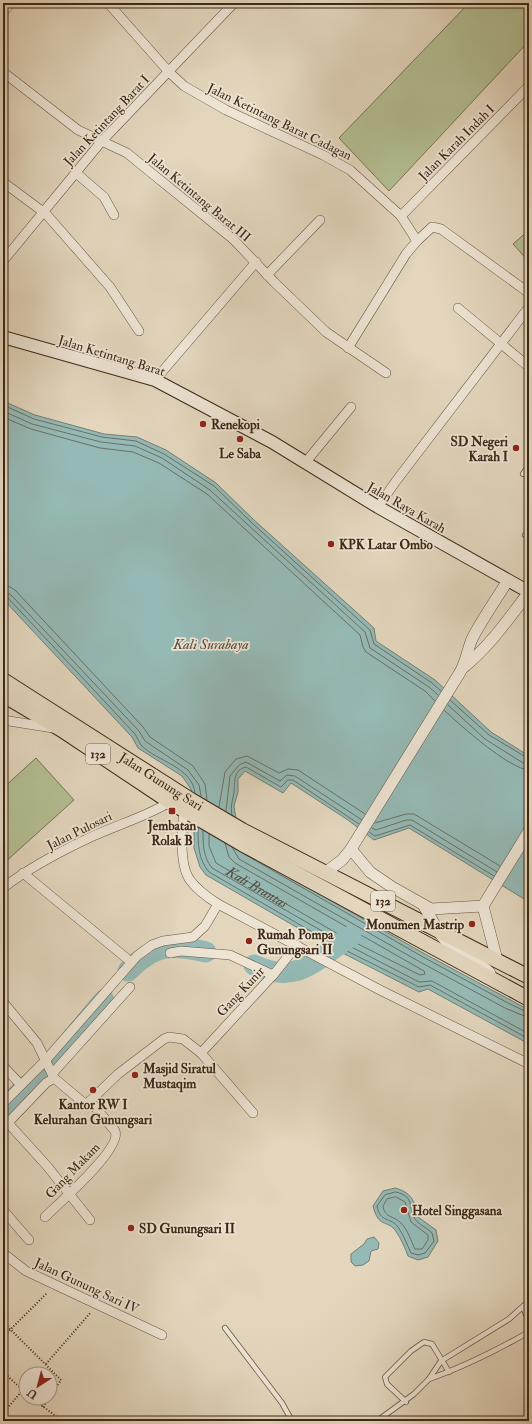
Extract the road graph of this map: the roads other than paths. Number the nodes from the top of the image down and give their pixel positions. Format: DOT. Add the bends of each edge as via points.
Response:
graph roads {
  1 [pos="11,3"];
  2 [pos="108,3"];
  3 [pos="234,3"];
  4 [pos="3,12"];
  5 [pos="169,72"];
  6 [pos="4,76"];
  7 [pos="529,86"];
  8 [pos="101,142"];
  9 [pos="74,172"];
  10 [pos="3,182"];
  11 [pos="43,211"];
  12 [pos="114,215"];
  13 [pos="401,216"];
  14 [pos="320,220"];
  15 [pos="416,241"];
  16 [pos="3,260"];
  17 [pos="256,262"];
  18 [pos="267,275"];
  19 [pos="529,293"];
  20 [pos="529,306"];
  21 [pos="458,308"];
  22 [pos="139,331"];
  23 [pos="3,337"];
  24 [pos="501,345"];
  25 [pos="348,348"];
  26 [pos="529,367"];
  27 [pos="386,373"];
  28 [pos="155,380"];
  29 [pos="351,406"];
  30 [pos="272,442"];
  31 [pos="305,463"];
  32 [pos="529,465"];
  33 [pos="522,474"];
  34 [pos="378,507"];
  35 [pos="508,580"];
  36 [pos="529,592"];
  37 [pos="462,670"];
  38 [pos="3,680"];
  39 [pos="3,694"];
  40 [pos="3,720"];
  41 [pos="62,730"];
  42 [pos="170,802"];
  43 [pos="189,808"];
  44 [pos="529,831"];
  45 [pos="242,837"];
  46 [pos="351,849"];
  47 [pos="326,872"];
  48 [pos="23,873"];
  49 [pos="3,888"];
  50 [pos="218,904"];
  51 [pos="424,906"];
  52 [pos="483,906"];
  53 [pos="439,930"];
  54 [pos="175,939"];
  55 [pos="296,945"];
  56 [pos="497,960"];
  57 [pos="131,962"];
  58 [pos="275,972"];
  59 [pos="529,977"];
  60 [pos="116,981"];
  61 [pos="498,983"];
  62 [pos="529,999"];
  63 [pos="3,1002"];
  64 [pos="201,1053"];
  65 [pos="529,1064"];
  66 [pos="3,1066"];
  67 [pos="49,1069"];
  68 [pos="21,1084"];
  69 [pos="88,1102"];
  70 [pos="3,1103"];
  71 [pos="253,1113"];
  72 [pos="5,1126"];
  73 [pos="69,1194"];
  74 [pos="3,1210"];
  75 [pos="44,1217"];
  76 [pos="90,1220"];
  77 [pos="29,1240"];
  78 [pos="3,1253"];
  79 [pos="529,1301"];
  80 [pos="523,1307"];
  81 [pos="529,1322"];
  82 [pos="224,1328"];
  83 [pos="529,1332"];
  84 [pos="162,1335"];
  85 [pos="441,1361"];
  86 [pos="449,1372"];
  87 [pos="429,1379"];
  88 [pos="406,1402"];
  89 [pos="292,1421"];
  90 [pos="377,1421"];
  1 -- 4 [label="street"];
  2 -- 5 [label="street, Jalan Ketintang Barat Cadagan"];
  3 -- 5 [label="street, Jalan Ketintang Barat I"];
  5 -- 8 [label="street, Jalan Ketintang Barat I"];
  5 -- 13 [label="street, Jalan Ketintang Barat Cadagan" via="201,98 340,163 360,177"];
  6 -- 8 [label="street, Jalan Ketintang Barat III" via="78,130"];
  7 -- 13 [label="street, Jalan Karah Indah I"];
  8 -- 9 [label="street, Jalan Ketintang Barat I"];
  8 -- 17 [label="street, Jalan Ketintang Barat III" via="138,162 212,221"];
  9 -- 11 [label="street, Jalan Ketintang Barat I"];
  9 -- 12 [label="street" via="104,197"];
  10 -- 11 [label="street"];
  11 -- 16 [label="street, Jalan Ketintang Barat I"];
  11 -- 22 [label="street" via="110,287"];
  13 -- 15 [label="street, Jalan Ketintang Barat Cadagan"];
  14 -- 18 [label="street"];
  15 -- 19 [label="street" via="432,228 440,229"];
  15 -- 25 [label="street" via="378,297"];
  17 -- 18 [label="street, Jalan Ketintang Barat III"];
  17 -- 28 [label="street"];
  18 -- 25 [label="street, Jalan Ketintang Barat III" via="318,325"];
  20 -- 24 [label="street"];
  21 -- 24 [label="street"];
  23 -- 28 [label="main road, Jalan Ketintang Barat"];
  24 -- 26 [label="street"];
  24 -- 34 [label="street"];
  25 -- 27 [label="street, Jalan Ketintang Barat III"];
  28 -- 30 [label="main road, Jalan Ketintang Barat"];
  29 -- 31 [label="street"];
  30 -- 31 [label="main road, Jalan Raya Karah"];
  31 -- 34 [label="main road, Jalan Raya Karah"];
  32 -- 33 [label="lane"];
  34 -- 35 [label="main road, Jalan Raya Karah"];
  35 -- 36 [label="main road, Jalan Raya Karah"];
  35 -- 37 [label="street" via="473,638"];
  36 -- 37 [label="street" via="479,655"];
  37 -- 46 [label="street"];
  38 -- 43 [label="main road, Jalan Gunung Sari / 132"];
  39 -- 41 [label="main road, Jalan Gunung Sari / 132"];
  40 -- 41 [label="street"];
  41 -- 42 [label="main road, Jalan Gunung Sari / 132"];
  42 -- 43 [label="main road, Jalan Gunung Sari / 132"];
  42 -- 48 [label="street, Jalan Pulosari" via="91,837"];
  43 -- 45 [label="main road, Jalan Gunung Sari / 132"];
  43 -- 50 [label="street, Jalan Gunung Sari" via="182,829 186,872 196,887"];
  44 -- 52 [label="street"];
  45 -- 47 [label="main road, Jalan Gunung Sari / 132"];
  45 -- 61 [label="main road, Jalan Gunung Sari / 132" via="327,889"];
  46 -- 47 [label="street" via="342,860"];
  46 -- 51 [label="street" via="370,872"];
  47 -- 53 [label="main road, 132"];
  48 -- 49 [label="street, Jalan Pulosari"];
  48 -- 57 [label="street"];
  50 -- 54 [label="street" via="205,926 196,935"];
  50 -- 55 [label="street, Jalan Gunung Sari"];
  51 -- 52 [label="street" via="439,910"];
  51 -- 53 [label="street"];
  52 -- 56 [label="street"];
  53 -- 56 [label="main road, 132"];
  53 -- 61 [label="street" via="451,947 486,968"];
  54 -- 57 [label="street" via="152,945"];
  54 -- 58 [label="street" via="174,952 230,955"];
  55 -- 58 [label="street, Gang Kunir"];
  55 -- 65 [label="street, Jalan Gunung Sari"];
  56 -- 59 [label="main road, 132"];
  57 -- 60 [label="street"];
  58 -- 64 [label="street, Gang Kunir"];
  60 -- 67 [label="street"];
  60 -- 67 [label="street" via="128,989"];
  61 -- 62 [label="main road, 132"];
  63 -- 67 [label="street" via="34,1038"];
  64 -- 69 [label="street" via="185,1040 169,1037 118,1074"];
  64 -- 71 [label="street"];
  66 -- 68 [label="street"];
  67 -- 68 [label="street"];
  67 -- 69 [label="street, Gang Makam"];
  67 -- 72 [label="street" via="46,1082"];
  68 -- 70 [label="street"];
  69 -- 73 [label="street, Gang Makam" via="115,1131 116,1138 108,1153"];
  72 -- 73 [label="street"];
  73 -- 75 [label="street, Gang Makam"];
  73 -- 76 [label="street"];
  74 -- 77 [label="street, Jalan Gunung Sari IV"];
  78 -- 84 [label="street, Jalan Gunung Sari IV" via="26,1271"];
  79 -- 80 [label="lane"];
  80 -- 81 [label="lane"];
  80 -- 85 [label="lane" via="509,1319"];
  82 -- 89 [label="lane" via="282,1403"];
  83 -- 86 [label="lane"];
  85 -- 86 [label="lane"];
  85 -- 87 [label="lane"];
  85 -- 88 [label="lane" via="432,1344 425,1342 411,1351 387,1374 386,1382"];
  86 -- 87 [label="lane"];
  87 -- 88 [label="lane"];
  88 -- 90 [label="lane"];
}
